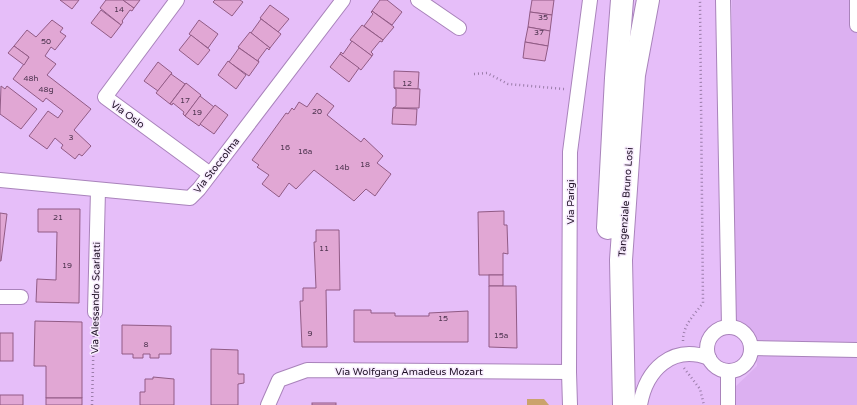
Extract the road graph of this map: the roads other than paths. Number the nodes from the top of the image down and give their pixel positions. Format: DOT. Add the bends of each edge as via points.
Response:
graph roads {
  1 [pos="177,0"];
  2 [pos="343,0"];
  3 [pos="418,0"];
  4 [pos="590,0"];
  5 [pos="622,0"];
  6 [pos="648,0"];
  7 [pos="723,0"];
  8 [pos="857,0"];
  9 [pos="857,25"];
  10 [pos="459,28"];
  11 [pos="210,174"];
  12 [pos="0,180"];
  13 [pos="98,190"];
  14 [pos="0,297"];
  15 [pos="21,297"];
  16 [pos="95,312"];
  17 [pos="730,327"];
  18 [pos="751,348"];
  19 [pos="857,350"];
  20 [pos="709,358"];
  21 [pos="728,371"];
  22 [pos="569,372"];
  23 [pos="268,405"];
  24 [pos="570,405"];
  25 [pos="608,405"];
  26 [pos="624,405"];
  27 [pos="640,405"];
  28 [pos="728,405"];
  1 -- 11 [label="street, Via Oslo" via="105,97"];
  2 -- 11 [label="street, Via Stoccolma"];
  3 -- 10 [label="street"];
  4 -- 22 [label="street, Via Parigi" via="570,152"];
  5 -- 25 [label="main road, Tangenziale Bruno Losi" via="606,265"];
  6 -- 26 [label="main road, Tangenziale Bruno Losi" via="634,75 621,260"];
  7 -- 17 [label="street"];
  8 -- 9 [label="street"];
  11 -- 13 [label="street, Via Stoccolma" via="190,198"];
  12 -- 13 [label="street, Via Stoccolma"];
  13 -- 16 [label="street, Via Alessandro Scarlatti"];
  14 -- 15 [label="street"];
  17 -- 18 [label="street" via="742,332 750,342"];
  17 -- 20 [label="street" via="712,335 707,348"];
  18 -- 19 [label="street"];
  18 -- 21 [label="street" via="744,365 734,371"];
  20 -- 21 [label="street" via="714,366"];
  20 -- 27 [label="street" via="683,354 666,361 647,379"];
  21 -- 28 [label="street"];
  22 -- 23 [label="street, Via Wolfgang Amadeus Mozart" via="307,370 279,380"];
  22 -- 24 [label="street, Via Parigi"];
}
